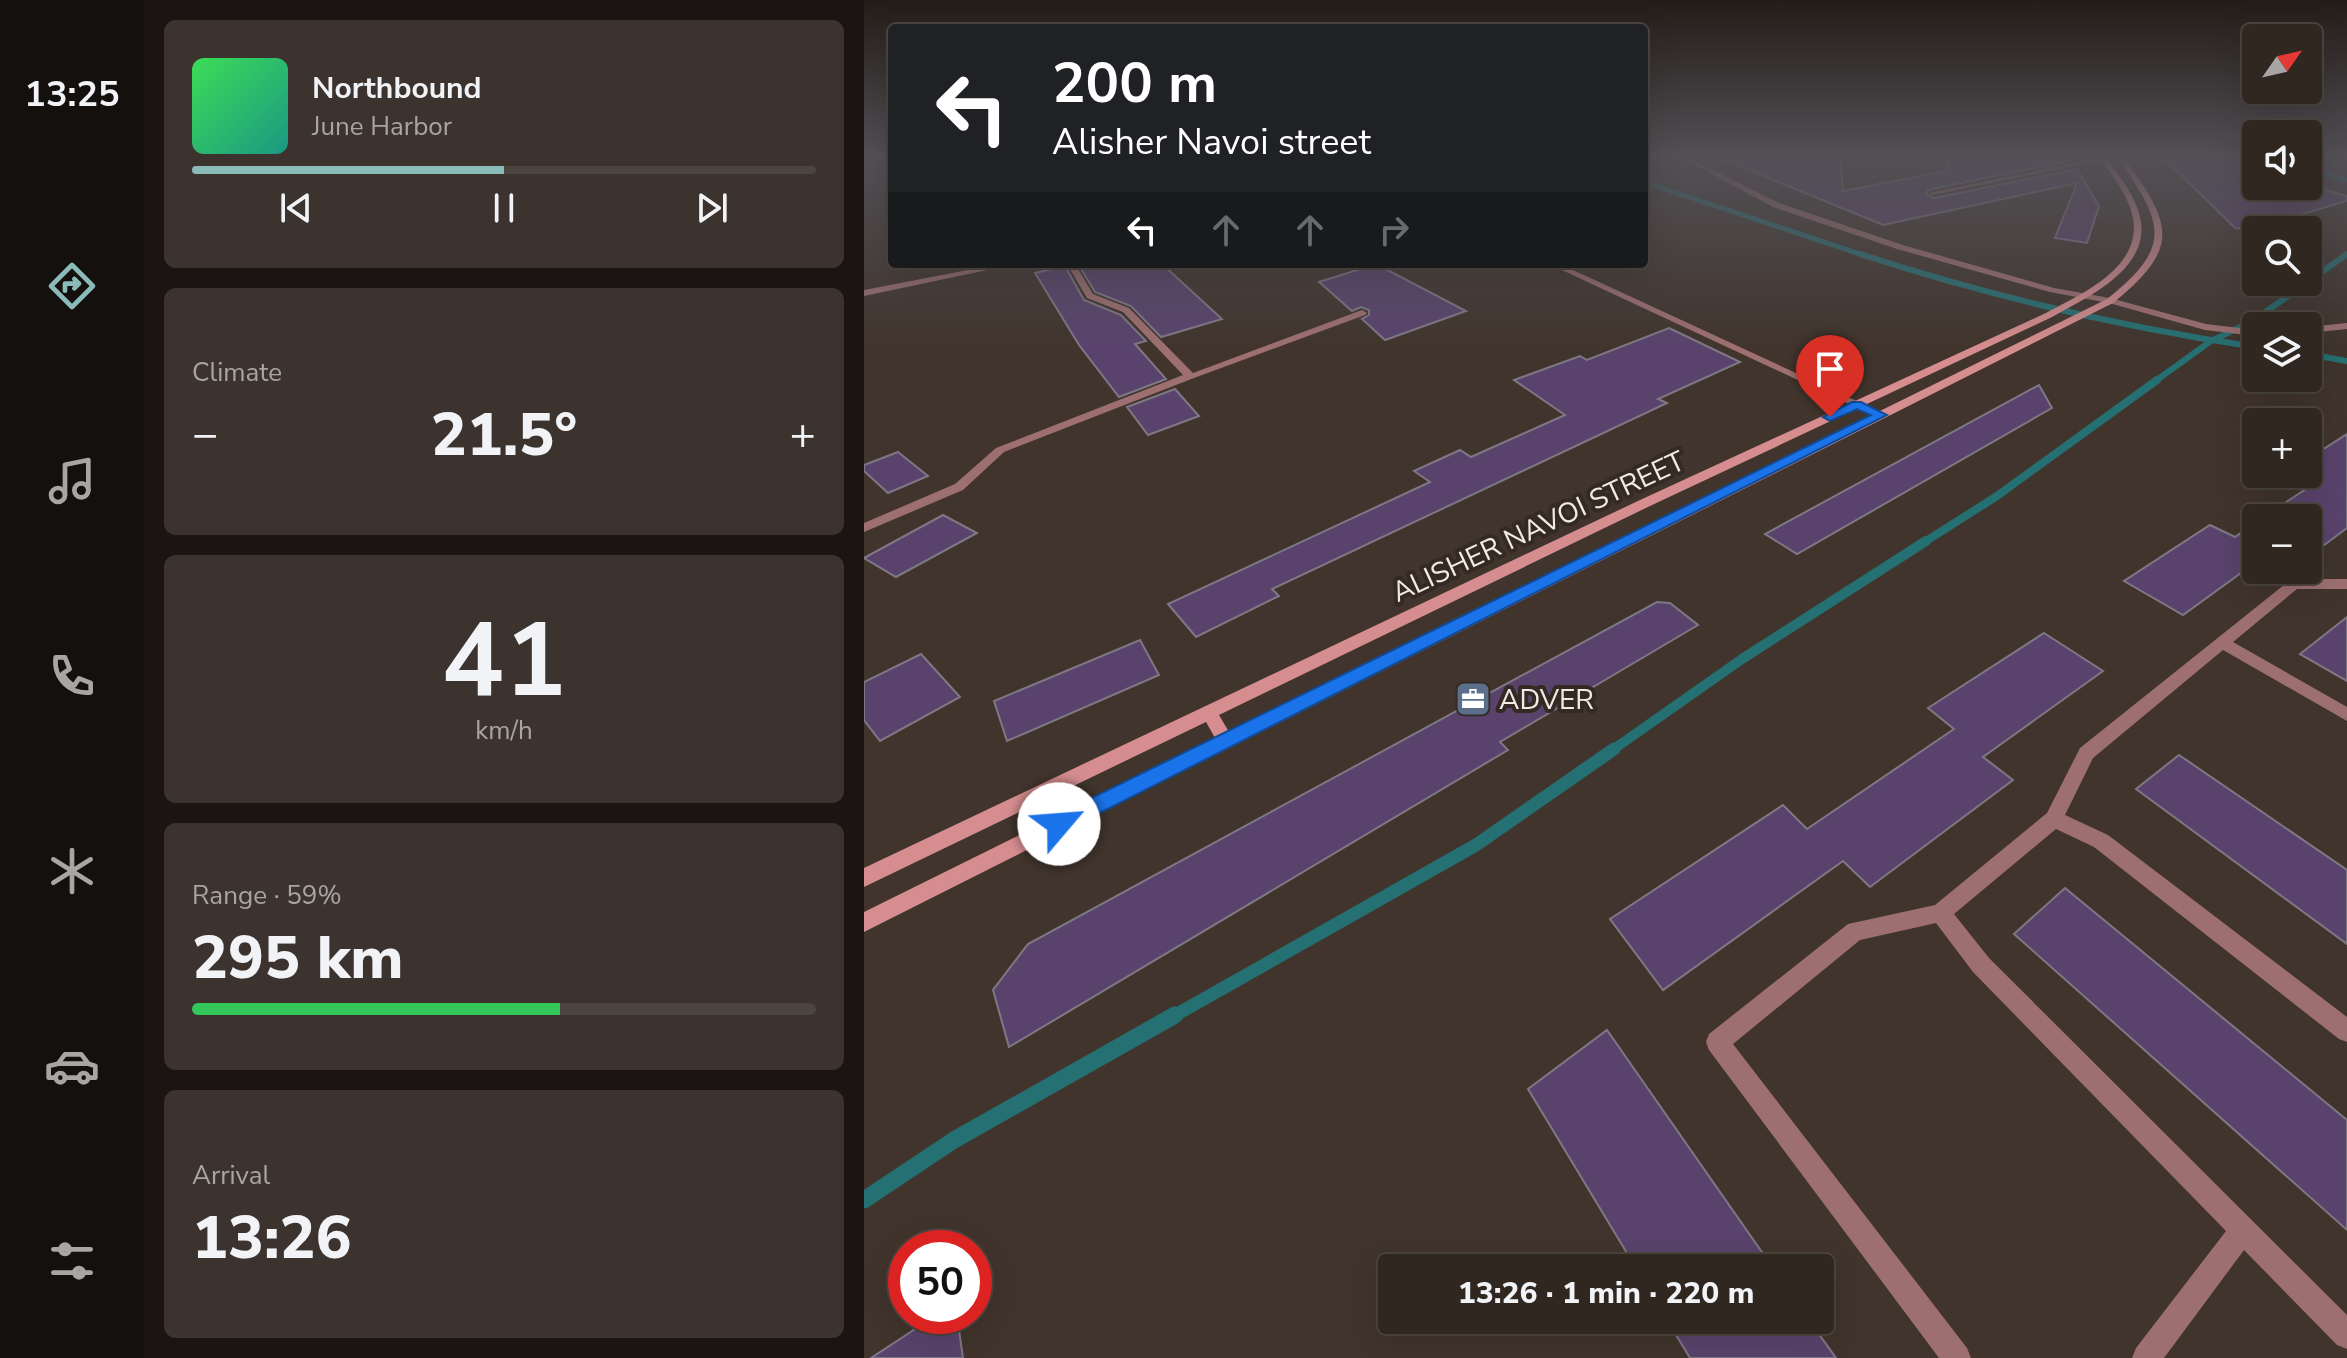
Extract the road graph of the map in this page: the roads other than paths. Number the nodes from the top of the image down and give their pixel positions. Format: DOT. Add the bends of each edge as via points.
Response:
graph roads {
  1 [pos="1824,221"];
  2 [pos="2137,221"];
  3 [pos="2160,221"];
  4 [pos="992,268"];
  5 [pos="1073,268"];
  6 [pos="1562,268"];
  7 [pos="864,293"];
  8 [pos="2085,295"];
  9 [pos="2110,301"];
  10 [pos="1362,313"];
  11 [pos="2347,326"];
  12 [pos="2322,329"];
  13 [pos="2242,331"];
  14 [pos="1190,376"];
  15 [pos="1856,404"];
  16 [pos="1881,415"];
  17 [pos="864,528"];
  18 [pos="2347,584"];
  19 [pos="2222,643"];
  20 [pos="1209,713"];
  21 [pos="2347,715"];
  22 [pos="1225,740"];
  23 [pos="2054,819"];
  24 [pos="864,878"];
  25 [pos="1940,913"];
  26 [pos="864,922"];
  27 [pos="2347,1031"];
  28 [pos="2243,1230"];
  29 [pos="2347,1335"];
  30 [pos="1957,1358"];
  31 [pos="2146,1358"];
  1 -- 8 [label="street"];
  2 -- 8 [label="main road, ALISHER NAVOI STREET" via="2131,253"];
  3 -- 9 [label="main road, ALISHER NAVOI STREET" via="2158,251 2145,272"];
  4 -- 7 [label="street"];
  5 -- 14 [label="street" via="1090,296 1126,310"];
  6 -- 15 [label="street"];
  8 -- 9 [label="street"];
  8 -- 15 [label="main road, ALISHER NAVOI STREET"];
  9 -- 13 [label="street"];
  9 -- 16 [label="main road, ALISHER NAVOI STREET"];
  10 -- 14 [label="street"];
  11 -- 12 [label="street"];
  14 -- 17 [label="street" via="1000,450 959,487"];
  15 -- 16 [label="street"];
  15 -- 20 [label="main road, ALISHER NAVOI STREET"];
  16 -- 22 [label="main road, ALISHER NAVOI STREET"];
  18 -- 19 [label="street" via="2294,584"];
  19 -- 21 [label="street"];
  19 -- 23 [label="street" via="2086,753"];
  20 -- 22 [label="main road"];
  20 -- 24 [label="main road, ALISHER NAVOI STREET"];
  22 -- 26 [label="main road, ALISHER NAVOI STREET"];
  23 -- 25 [label="street"];
  23 -- 27 [label="street" via="2101,841"];
  25 -- 28 [label="street" via="1981,965"];
  25 -- 30 [label="street" via="1855,931 1717,1042"];
  28 -- 29 [label="street"];
  28 -- 31 [label="street"];
}
